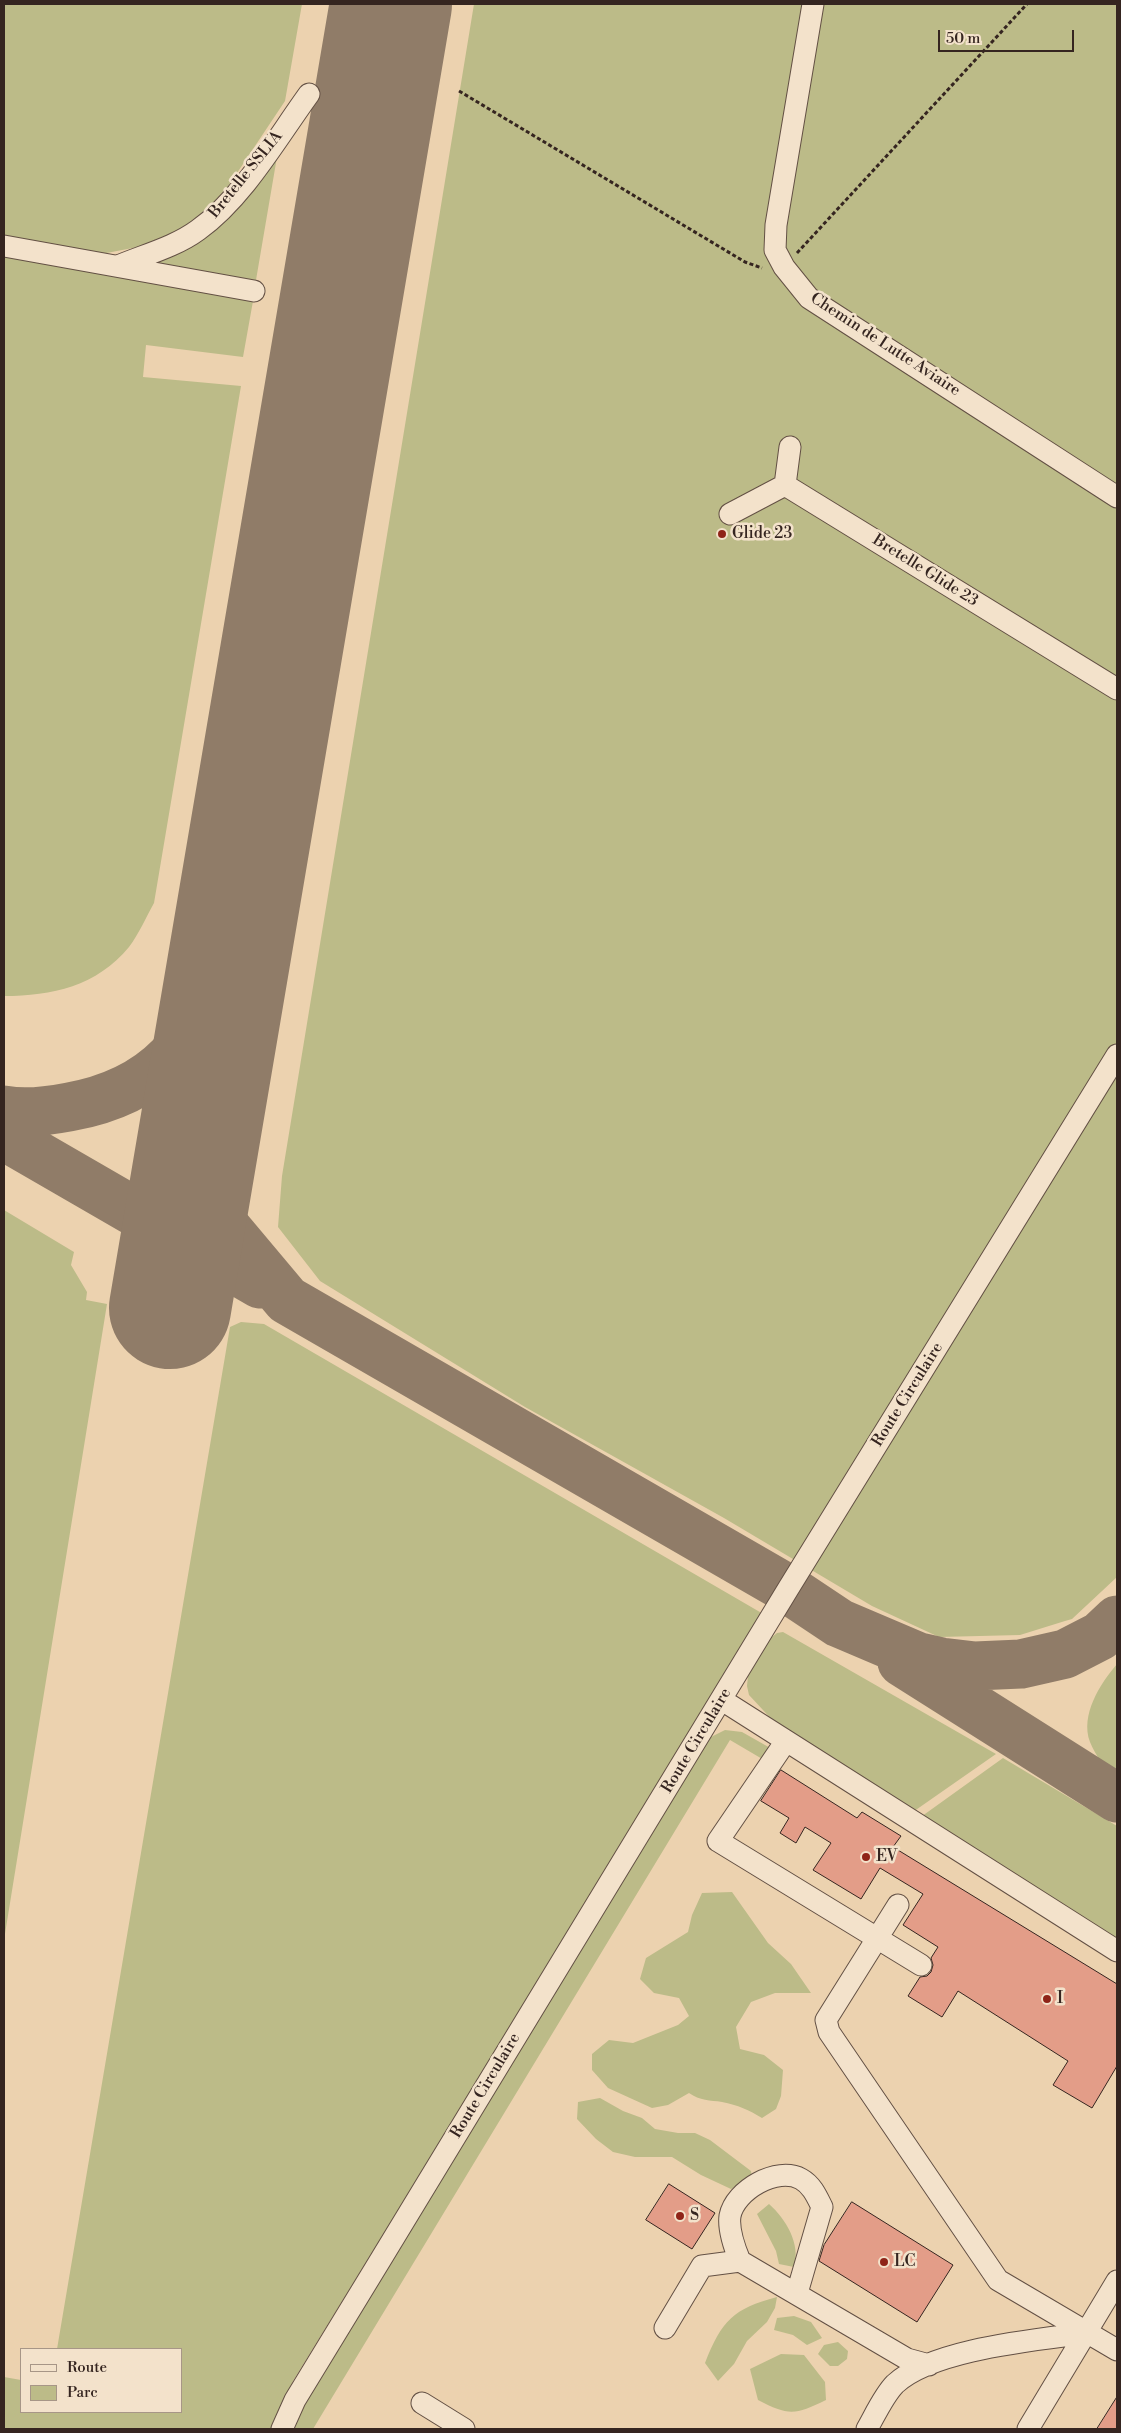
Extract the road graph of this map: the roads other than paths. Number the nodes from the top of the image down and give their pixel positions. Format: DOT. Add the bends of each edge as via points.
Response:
graph roads {
  1 [pos="812,4"];
  2 [pos="309,94"];
  3 [pos="4,246"];
  4 [pos="118,266"];
  5 [pos="254,291"];
  6 [pos="790,447"];
  7 [pos="784,485"];
  8 [pos="1117,497"];
  9 [pos="730,514"];
  10 [pos="1117,689"];
  11 [pos="1117,1055"];
  12 [pos="722,1700"];
  13 [pos="786,1741"];
  14 [pos="898,1905"];
  15 [pos="877,1938"];
  16 [pos="1117,1951"];
  17 [pos="922,1965"];
  18 [pos="740,2261"];
  19 [pos="1117,2281"];
  20 [pos="797,2293"];
  21 [pos="665,2328"];
  22 [pos="1086,2333"];
  23 [pos="1117,2350"];
  24 [pos="930,2365"];
  25 [pos="422,2404"];
  26 [pos="282,2429"];
  27 [pos="464,2429"];
  28 [pos="866,2429"];
  29 [pos="1028,2429"];
  1 -- 8 [label="lane, Chemin de Lutte Aviaire" via="776,225 775,250 784,267 809,298"];
  2 -- 4 [label="lane, Bretelle SSLIA" via="219,213 197,231"];
  3 -- 4 [label="lane"];
  4 -- 5 [label="lane"];
  6 -- 7 [label="lane"];
  7 -- 9 [label="lane"];
  7 -- 10 [label="lane, Bretelle Glide 23"];
  11 -- 12 [label="lane, Route Circulaire"];
  12 -- 13 [label="lane"];
  12 -- 26 [label="lane, Route Circulaire" via="295,2400"];
  13 -- 15 [label="lane" via="718,1841"];
  13 -- 16 [label="lane"];
  14 -- 15 [label="lane"];
  15 -- 17 [label="lane"];
  15 -- 22 [label="lane" via="826,2020 829,2032 998,2280"];
  18 -- 20 [label="lane"];
  18 -- 20 [label="lane" via="734,2246 730,2216 738,2201 756,2183 770,2178 787,2176 801,2179 814,2191 822,2207"];
  18 -- 21 [label="lane" via="702,2266"];
  19 -- 22 [label="lane"];
  20 -- 24 [label="lane" via="907,2359"];
  22 -- 23 [label="lane"];
  22 -- 24 [label="lane" via="976,2350"];
  22 -- 29 [label="lane"];
  24 -- 28 [label="lane" via="910,2372 894,2385"];
  25 -- 27 [label="lane"];
}
